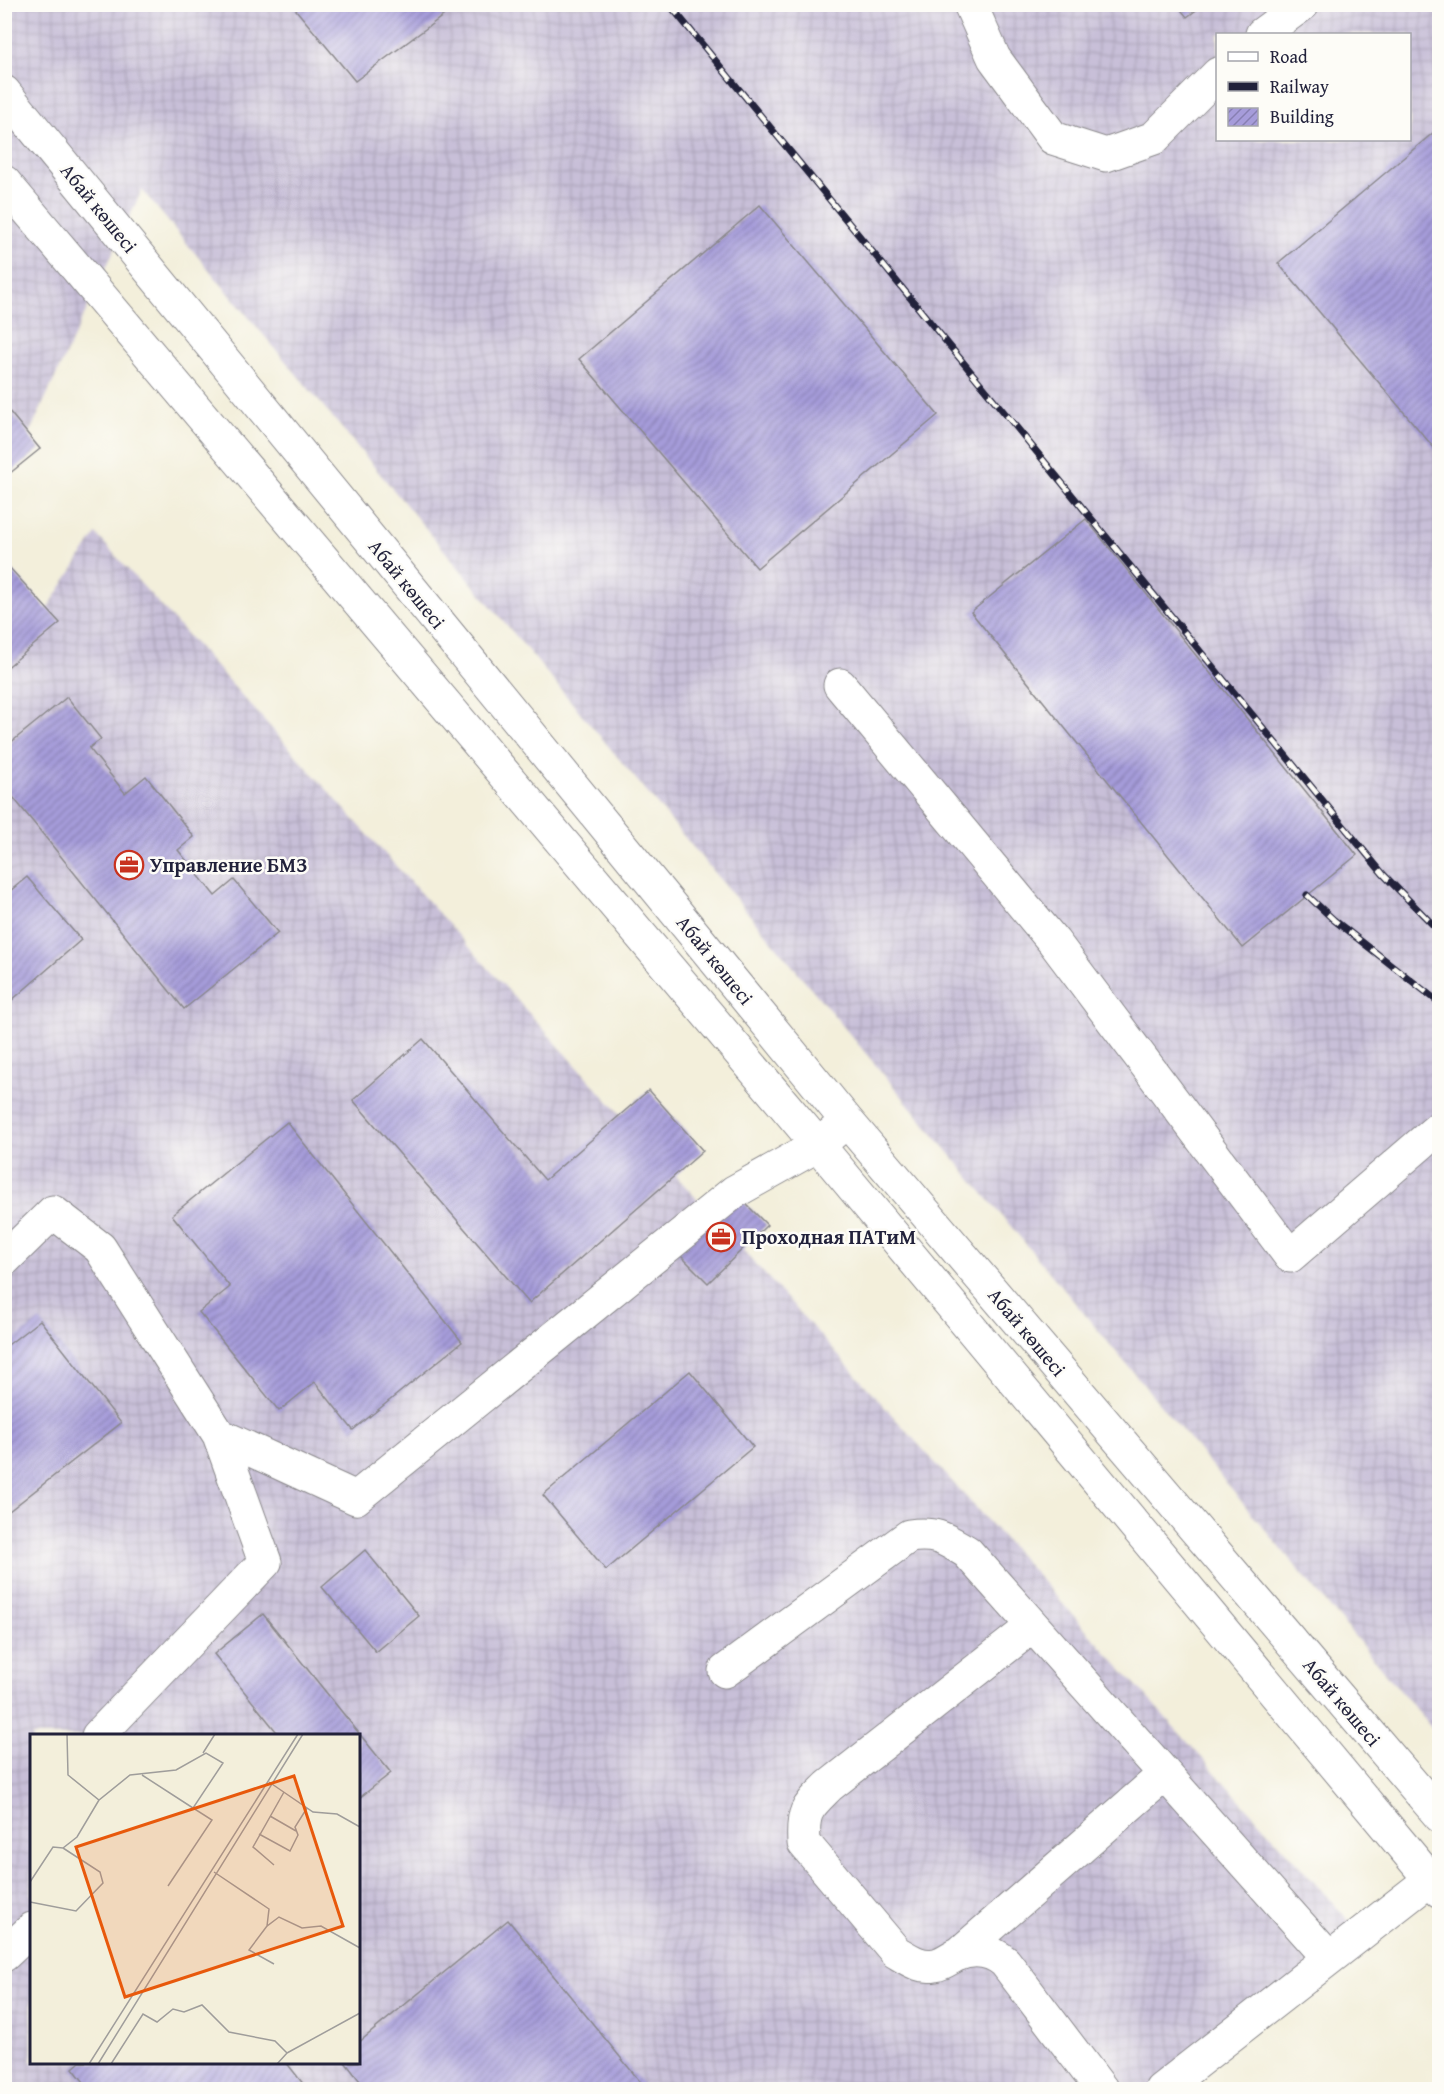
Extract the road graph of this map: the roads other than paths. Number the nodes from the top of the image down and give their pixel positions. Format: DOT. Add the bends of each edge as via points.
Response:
graph roads {
  1 [pos="970,4"];
  2 [pos="1303,4"];
  3 [pos="1263,33"];
  4 [pos="1216,76"];
  5 [pos="4,92"];
  6 [pos="4,182"];
  7 [pos="840,685"];
  8 [pos="847,1121"];
  9 [pos="1440,1127"];
  10 [pos="818,1145"];
  11 [pos="4,1260"];
  12 [pos="219,1436"];
  13 [pos="1033,1626"];
  14 [pos="725,1671"];
  15 [pos="100,1734"];
  16 [pos="1165,1774"];
  17 [pos="1440,1816"];
  18 [pos="1436,1881"];
  19 [pos="30,1931"];
  20 [pos="959,1954"];
  21 [pos="4,1955"];
  22 [pos="1329,1958"];
  23 [pos="1102,2090"];
  24 [pos="1161,2090"];
  1 -- 4 [label="street" via="994,58 1053,138 1106,155 1154,138"];
  2 -- 3 [label="street"];
  5 -- 8 [label="street, Абай көшесі"];
  6 -- 10 [label="street, Абай көшесі"];
  7 -- 9 [label="street" via="1054,942 1290,1256"];
  8 -- 10 [label="street"];
  8 -- 17 [label="street, Абай көшесі"];
  10 -- 12 [label="street" via="734,1192 356,1498"];
  10 -- 18 [label="street, Абай көшесі"];
  11 -- 12 [label="street" via="53,1212 100,1248"];
  12 -- 15 [label="street" via="265,1562"];
  13 -- 14 [label="street" via="967,1552 943,1537 926,1533 909,1536"];
  13 -- 16 [label="street"];
  13 -- 20 [label="street" via="829,1786 806,1809 804,1817 804,1843 896,1952 916,1964 936,1965"];
  16 -- 20 [label="street"];
  16 -- 22 [label="street"];
  18 -- 22 [label="street"];
  19 -- 21 [label="street"];
  20 -- 23 [label="street" via="983,1950 1005,1962"];
  22 -- 24 [label="street"];
}
